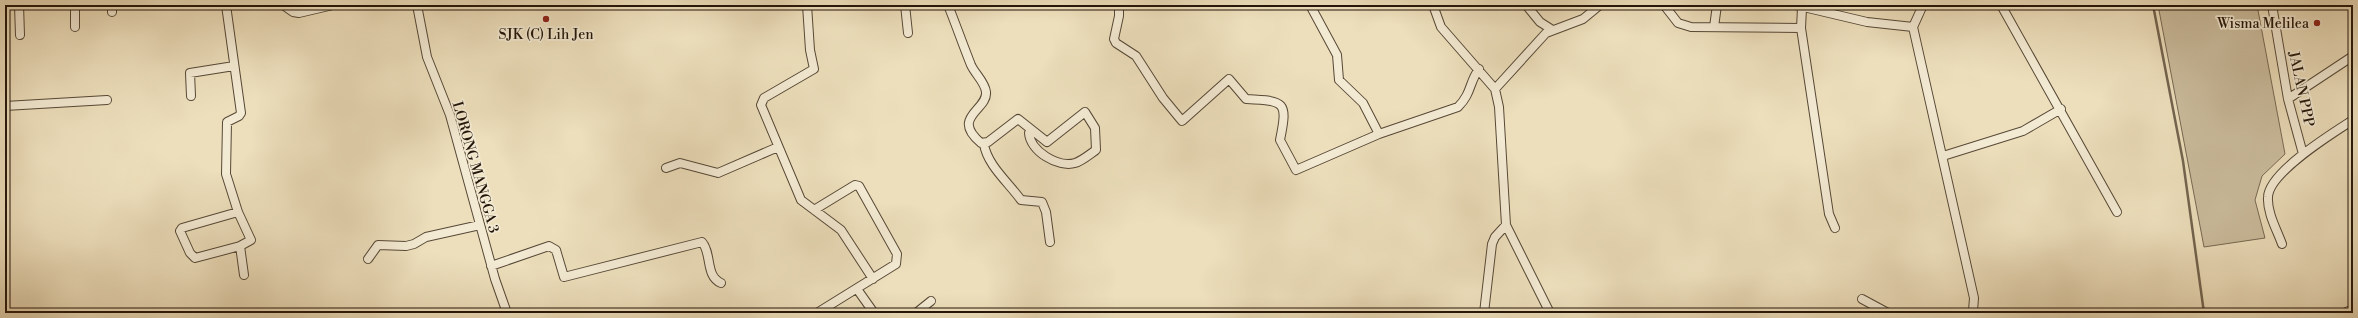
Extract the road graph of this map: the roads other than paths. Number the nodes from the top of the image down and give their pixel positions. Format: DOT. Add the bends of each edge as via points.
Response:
graph roads {
  1 [pos="19,5"];
  2 [pos="75,5"];
  3 [pos="226,5"];
  4 [pos="283,5"];
  5 [pos="333,5"];
  6 [pos="416,5"];
  7 [pos="807,5"];
  8 [pos="905,5"];
  9 [pos="948,5"];
  10 [pos="1119,5"];
  11 [pos="1310,5"];
  12 [pos="1433,5"];
  13 [pos="1526,5"];
  14 [pos="1600,5"];
  15 [pos="1664,5"];
  16 [pos="1717,5"];
  17 [pos="1923,5"];
  18 [pos="2001,5"];
  19 [pos="2272,5"];
  20 [pos="1798,6"];
  21 [pos="1714,27"];
  22 [pos="1912,27"];
  23 [pos="75,28"];
  24 [pos="1801,28"];
  25 [pos="1551,29"];
  26 [pos="908,33"];
  27 [pos="20,35"];
  28 [pos="2353,56"];
  29 [pos="234,66"];
  30 [pos="1479,69"];
  31 [pos="1495,89"];
  32 [pos="191,96"];
  33 [pos="2288,99"];
  34 [pos="106,100"];
  35 [pos="5,106"];
  36 [pos="2061,109"];
  37 [pos="2353,120"];
  38 [pos="1032,131"];
  39 [pos="1379,134"];
  40 [pos="984,144"];
  41 [pos="778,147"];
  42 [pos="2303,154"];
  43 [pos="1943,156"];
  44 [pos="666,168"];
  45 [pos="814,210"];
  46 [pos="238,212"];
  47 [pos="2117,212"];
  48 [pos="1506,225"];
  49 [pos="480,226"];
  50 [pos="1836,228"];
  51 [pos="1050,242"];
  52 [pos="2282,244"];
  53 [pos="240,246"];
  54 [pos="368,259"];
  55 [pos="491,266"];
  56 [pos="244,276"];
  57 [pos="872,279"];
  58 [pos="721,283"];
  59 [pos="858,289"];
  60 [pos="1862,299"];
  61 [pos="931,302"];
  62 [pos="2353,309"];
  63 [pos="507,313"];
  64 [pos="817,313"];
  65 [pos="874,313"];
  66 [pos="916,313"];
  67 [pos="1484,313"];
  68 [pos="1550,313"];
  69 [pos="1888,313"];
  70 [pos="1969,313"];
  71 [pos="2344,313"];
  1 -- 27 [label="street"];
  2 -- 23 [label="street"];
  3 -- 29 [label="street"];
  4 -- 5 [label="street" via="299,13"];
  6 -- 49 [label="street, LORONG MANGGA 3" via="427,57 450,115"];
  7 -- 41 [label="street" via="814,69 762,101 761,105"];
  8 -- 26 [label="street"];
  9 -- 40 [label="street" via="972,66 985,87 984,100 971,115 969,125 975,139"];
  10 -- 39 [label="street" via="1114,39 1116,43 1136,56 1163,98 1182,121 1229,80 1246,99 1272,100 1283,108 1285,116 1280,140 1296,170"];
  11 -- 39 [label="street" via="1337,55 1339,80 1363,103"];
  12 -- 30 [label="street" via="1441,27"];
  13 -- 25 [label="street" via="1540,22"];
  14 -- 25 [label="street" via="1583,19"];
  15 -- 21 [label="street" via="1682,25"];
  16 -- 21 [label="street"];
  17 -- 22 [label="street"];
  18 -- 36 [label="street"];
  19 -- 33 [label="street, JALAN PPP"];
  20 -- 22 [label="street" via="1867,22"];
  20 -- 24 [label="street"];
  21 -- 24 [label="street"];
  22 -- 43 [label="street"];
  24 -- 50 [label="street" via="1829,214"];
  25 -- 31 [label="street" via="1539,38"];
  28 -- 33 [label="street"];
  29 -- 32 [label="street" via="190,73"];
  29 -- 46 [label="street" via="242,112 227,122 226,174"];
  30 -- 31 [label="street"];
  30 -- 39 [label="street" via="1467,98 1458,106"];
  31 -- 48 [label="street" via="1499,107"];
  33 -- 42 [label="street, JALAN PPP"];
  34 -- 35 [label="street"];
  36 -- 43 [label="street" via="2023,131"];
  36 -- 47 [label="street"];
  37 -- 42 [label="street"];
  38 -- 38 [label="street" via="1048,142 1085,112 1095,128 1096,150 1076,163 1053,161 1030,141 1029,133"];
  38 -- 40 [label="street" via="1018,119"];
  40 -- 51 [label="street" via="985,152 1000,175 1021,200 1042,202"];
  41 -- 44 [label="street" via="718,173 680,163"];
  41 -- 45 [label="street" via="801,200"];
  42 -- 52 [label="street" via="2272,184 2268,195 2269,208"];
  43 -- 70 [label="street" via="1974,298 1973,311"];
  45 -- 57 [label="street" via="841,230"];
  45 -- 57 [label="street" via="855,185 862,188 897,254 896,264"];
  46 -- 53 [label="street" via="251,240"];
  46 -- 53 [label="street" via="182,228 180,231 190,254 195,258"];
  48 -- 67 [label="street" via="1492,244"];
  48 -- 68 [label="street"];
  49 -- 54 [label="street" via="426,237 406,246 378,245"];
  49 -- 55 [label="street, LORONG MANGGA 3"];
  53 -- 56 [label="street"];
  55 -- 58 [label="street" via="549,246 556,250 564,277 702,242 712,275"];
  55 -- 63 [label="street, LORONG MANGGA 3"];
  57 -- 59 [label="street"];
  59 -- 64 [label="street"];
  59 -- 65 [label="street"];
  60 -- 69 [label="street"];
  61 -- 66 [label="street"];
  62 -- 71 [label="street"];
}
